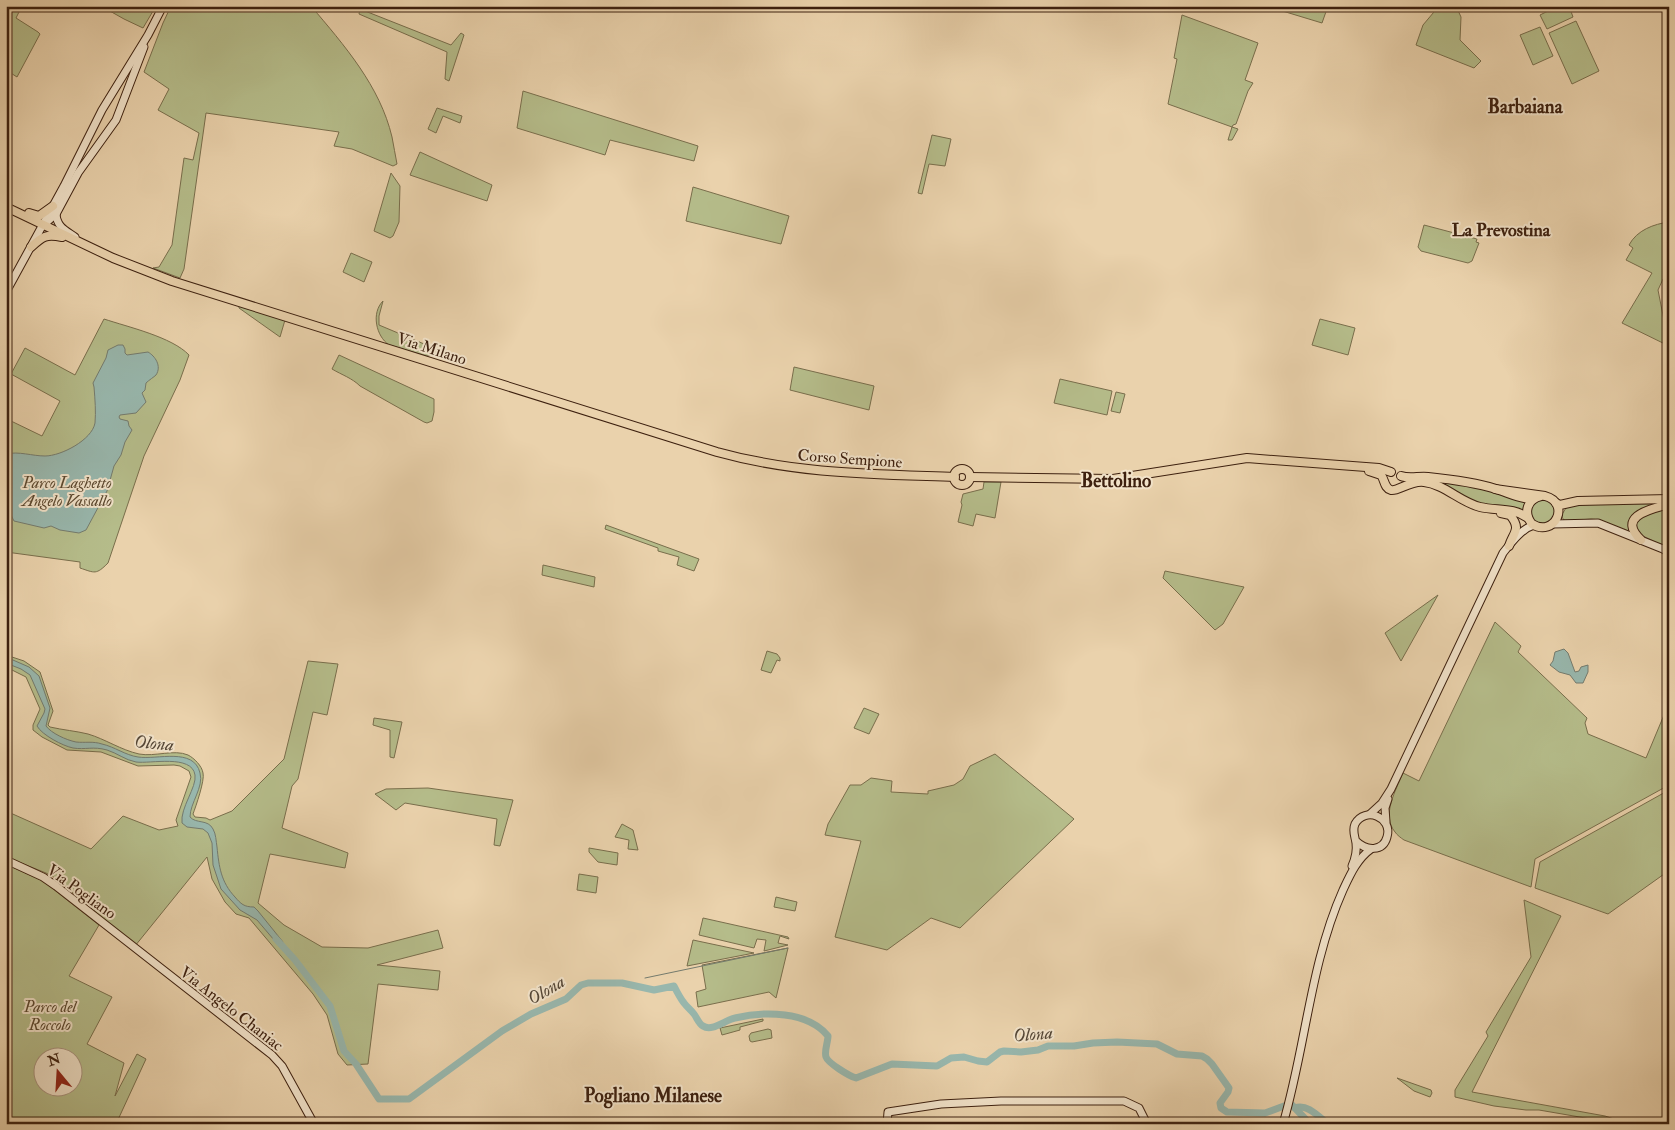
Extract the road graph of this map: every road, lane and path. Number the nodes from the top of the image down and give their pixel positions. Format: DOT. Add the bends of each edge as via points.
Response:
graph roads {
  1 [pos="163,6"];
  2 [pos="148,36"];
  3 [pos="104,107"];
  4 [pos="118,114"];
  5 [pos="98,119"];
  6 [pos="112,126"];
  7 [pos="8,206"];
  8 [pos="53,206"];
  9 [pos="56,214"];
  10 [pos="29,218"];
  11 [pos="43,225"];
  12 [pos="37,236"];
  13 [pos="72,238"];
  14 [pos="31,246"];
  15 [pos="113,258"];
  16 [pos="6,292"];
  17 [pos="745,460"];
  18 [pos="1345,466"];
  19 [pos="1391,472"];
  20 [pos="1401,476"];
  21 [pos="1384,480"];
  22 [pos="1400,488"];
  23 [pos="1537,497"];
  24 [pos="1669,499"];
  25 [pos="1669,504"];
  26 [pos="1480,507"];
  27 [pos="1557,510"];
  28 [pos="1530,521"];
  29 [pos="1552,524"];
  30 [pos="1569,524"];
  31 [pos="1641,540"];
  32 [pos="1508,546"];
  33 [pos="1667,551"];
  34 [pos="1391,789"];
  35 [pos="1370,814"];
  36 [pos="1386,824"];
  37 [pos="1356,841"];
  38 [pos="1371,849"];
  39 [pos="6,860"];
  40 [pos="1352,871"];
  41 [pos="137,949"];
  42 [pos="314,1124"];
  43 [pos="887,1124"];
  44 [pos="1147,1124"];
  45 [pos="1283,1124"];
  1 -- 2 [label="street"];
  2 -- 3 [label="street"];
  2 -- 4 [label="street"];
  3 -- 4 [label="street" via="113,107"];
  3 -- 5 [label="street"];
  4 -- 6 [label="street"];
  5 -- 6 [label="street" via="102,125"];
  5 -- 8 [label="street"];
  6 -- 9 [label="street" via="78,173"];
  7 -- 8 [label="main road" via="36,216"];
  7 -- 10 [label="main road, Via Milano"];
  8 -- 11 [label="street"];
  9 -- 11 [label="street"];
  9 -- 15 [label="street, Via Milano" via="62,229"];
  10 -- 11 [label="main road, Via Milano"];
  10 -- 12 [label="main road" via="36,227"];
  11 -- 12 [label="street"];
  11 -- 13 [label="main road, Via Milano"];
  12 -- 14 [label="street"];
  13 -- 14 [label="main road" via="42,236"];
  13 -- 15 [label="main road, Via Milano"];
  14 -- 16 [label="street"];
  15 -- 17 [label="main road, Via Milano" via="211,293"];
  17 -- 18 [label="main road, Corso Sempione" via="827,472 955,476 963,469 970,477 1112,479 1247,458"];
  18 -- 19 [label="main road"];
  18 -- 21 [label="main road" via="1376,473"];
  19 -- 20 [label="main road"];
  19 -- 21 [label="main road"];
  20 -- 22 [label="main road"];
  20 -- 23 [label="main road" via="1434,478"];
  21 -- 22 [label="main road" via="1388,489"];
  22 -- 26 [label="main road" via="1414,482 1427,482"];
  23 -- 27 [label="main road" via="1549,497"];
  23 -- 28 [label="main road" via="1527,507"];
  24 -- 27 [label="main road" via="1578,501"];
  25 -- 31 [label="main road" via="1645,510 1636,516 1634,530"];
  26 -- 28 [label="main road" via="1517,511"];
  26 -- 32 [label="main road" via="1486,511 1506,513 1514,520 1516,529"];
  27 -- 29 [label="main road"];
  27 -- 30 [label="street" via="1562,521"];
  28 -- 29 [label="main road" via="1543,528"];
  28 -- 32 [label="street"];
  29 -- 30 [label="street"];
  30 -- 31 [label="street" via="1598,523"];
  31 -- 33 [label="street"];
  32 -- 34 [label="street"];
  34 -- 35 [label="street"];
  34 -- 36 [label="street"];
  35 -- 36 [label="street" via="1380,817"];
  35 -- 37 [label="street" via="1355,825"];
  36 -- 38 [label="street" via="1388,834 1385,842"];
  37 -- 38 [label="street" via="1360,846"];
  37 -- 40 [label="street"];
  38 -- 40 [label="street"];
  39 -- 41 [label="street, Via Pogliano" via="56,886"];
  40 -- 45 [label="street" via="1322,946"];
  41 -- 42 [label="street, Via Angelo Chaniac" via="272,1055 282,1066"];
  43 -- 44 [label="street" via="888,1112 1001,1100 1124,1101 1140,1108"];
}
